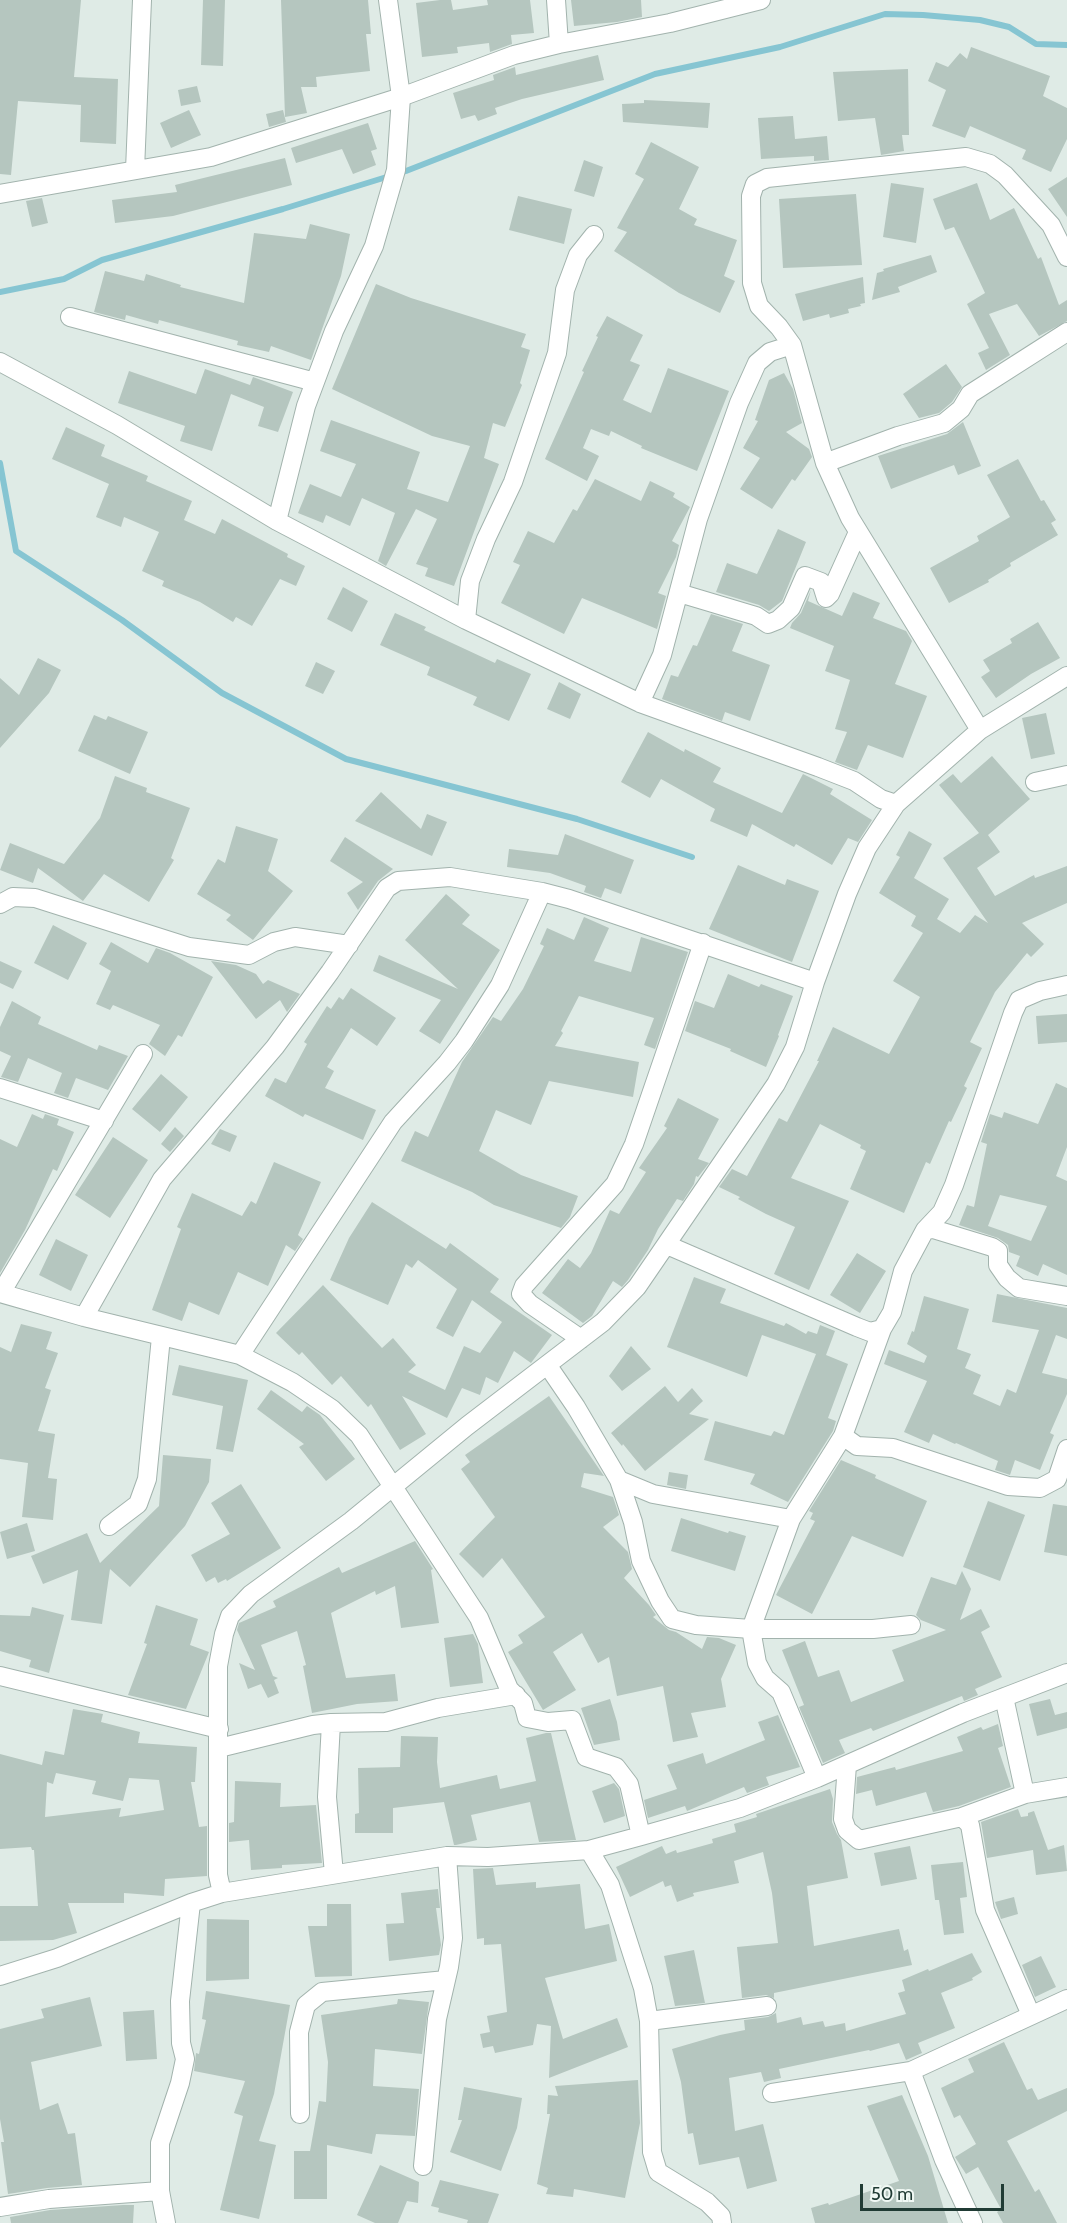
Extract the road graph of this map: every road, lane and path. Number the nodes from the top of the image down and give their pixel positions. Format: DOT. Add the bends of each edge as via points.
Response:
graph roads {
  1 [pos="142,0"];
  2 [pos="388,0"];
  3 [pos="556,0"];
  4 [pos="751,1"];
  5 [pos="559,44"];
  6 [pos="401,97"];
  7 [pos="135,170"];
  8 [pos="0,194"];
  9 [pos="1059,221"];
  10 [pos="594,235"];
  11 [pos="1067,257"];
  12 [pos="70,317"];
  13 [pos="1067,332"];
  14 [pos="792,345"];
  15 [pos="0,362"];
  16 [pos="315,382"];
  17 [pos="825,463"];
  18 [pos="277,521"];
  19 [pos="858,532"];
  20 [pos="679,593"];
  21 [pos="466,620"];
  22 [pos="1067,676"];
  23 [pos="640,704"];
  24 [pos="980,730"];
  25 [pos="1067,775"];
  26 [pos="1035,782"];
  27 [pos="896,804"];
  28 [pos="542,892"];
  29 [pos="0,904"];
  30 [pos="702,943"];
  31 [pos="349,945"];
  32 [pos="815,982"];
  33 [pos="1067,985"];
  34 [pos="143,1054"];
  35 [pos="0,1088"];
  36 [pos="104,1121"];
  37 [pos="925,1230"];
  38 [pos="667,1245"];
  39 [pos="0,1293"];
  40 [pos="1067,1296"];
  41 [pos="84,1317"];
  42 [pos="882,1329"];
  43 [pos="161,1337"];
  44 [pos="581,1339"];
  45 [pos="240,1355"];
  46 [pos="548,1366"];
  47 [pos="843,1436"];
  48 [pos="1067,1449"];
  49 [pos="619,1480"];
  50 [pos="394,1487"];
  51 [pos="791,1519"];
  52 [pos="109,1526"];
  53 [pos="911,1625"];
  54 [pos="751,1629"];
  55 [pos="1067,1673"];
  56 [pos="0,1676"];
  57 [pos="516,1695"];
  58 [pos="1004,1697"];
  59 [pos="331,1723"];
  60 [pos="219,1738"];
  61 [pos="847,1765"];
  62 [pos="817,1778"];
  63 [pos="1067,1787"];
  64 [pos="1025,1794"];
  65 [pos="962,1817"];
  66 [pos="641,1836"];
  67 [pos="589,1850"];
  68 [pos="447,1856"];
  69 [pos="334,1874"];
  70 [pos="222,1893"];
  71 [pos="191,1903"];
  72 [pos="0,1976"];
  73 [pos="446,1980"];
  74 [pos="1067,1999"];
  75 [pos="767,2006"];
  76 [pos="1031,2015"];
  77 [pos="649,2021"];
  78 [pos="911,2071"];
  79 [pos="772,2093"];
  80 [pos="300,2114"];
  81 [pos="423,2166"];
  82 [pos="160,2191"];
  83 [pos="0,2207"];
  84 [pos="166,2223"];
  85 [pos="722,2223"];
  86 [pos="972,2223"];
  1 -- 7 [label="street"];
  2 -- 6 [label="street"];
  3 -- 5 [label="street"];
  4 -- 5 [label="street" via="670,23"];
  5 -- 6 [label="street" via="514,55"];
  6 -- 7 [label="street" via="211,156"];
  6 -- 16 [label="street" via="394,176 374,246"];
  7 -- 8 [label="street"];
  9 -- 11 [label="street"];
  9 -- 14 [label="street" via="990,164 966,157 767,178 755,184 752,196 752,283 759,306"];
  10 -- 21 [label="street" via="578,255 566,290 557,353 513,482 470,581"];
  12 -- 16 [label="street"];
  13 -- 17 [label="street" via="969,394 961,409 944,423"];
  14 -- 17 [label="street"];
  14 -- 20 [label="street" via="770,352 758,363 739,403 698,519"];
  15 -- 18 [label="street" via="117,425"];
  16 -- 18 [label="street"];
  17 -- 19 [label="street"];
  18 -- 21 [label="street"];
  19 -- 20 [label="street" via="830,594 826,598 821,582 806,576 790,608 768,624 756,616"];
  19 -- 24 [label="street"];
  20 -- 23 [label="street" via="662,655"];
  21 -- 23 [label="street"];
  22 -- 24 [label="street"];
  23 -- 27 [label="street" via="818,766"];
  24 -- 27 [label="street"];
  25 -- 26 [label="street"];
  27 -- 32 [label="street" via="867,848"];
  28 -- 30 [label="street"];
  28 -- 31 [label="street" via="450,877 398,881 387,888"];
  28 -- 45 [label="street" via="500,985 464,1041 393,1122"];
  29 -- 31 [label="street" via="13,897 35,898 189,947 249,955 295,937"];
  30 -- 32 [label="street"];
  30 -- 44 [label="street" via="634,1144 615,1184 521,1294"];
  31 -- 41 [label="street" via="275,1047 162,1179"];
  32 -- 38 [label="street" via="795,1047 776,1084"];
  33 -- 37 [label="street" via="1019,1000 954,1185 942,1212"];
  34 -- 36 [label="street"];
  35 -- 36 [label="street"];
  36 -- 39 [label="street"];
  37 -- 40 [label="street" via="992,1247 998,1251 998,1265 1019,1288"];
  37 -- 42 [label="street" via="903,1271 892,1312"];
  38 -- 42 [label="street" via="857,1327 870,1332"];
  38 -- 44 [label="street" via="637,1287"];
  39 -- 41 [label="street"];
  41 -- 43 [label="street"];
  42 -- 47 [label="street"];
  43 -- 45 [label="street"];
  43 -- 52 [label="street" via="147,1479 138,1504"];
  44 -- 46 [label="street"];
  45 -- 50 [label="street" via="292,1382 332,1409 359,1435"];
  46 -- 49 [label="street"];
  46 -- 50 [label="street"];
  47 -- 48 [label="street" via="857,1446 893,1448 1008,1486 1040,1488 1057,1479"];
  47 -- 51 [label="street"];
  49 -- 51 [label="street" via="653,1494"];
  49 -- 54 [label="street" via="641,1561 672,1619"];
  50 -- 57 [label="street" via="479,1618 509,1689"];
  50 -- 60 [label="street" via="251,1594 230,1616 218,1666"];
  51 -- 54 [label="street"];
  53 -- 54 [label="street" via="873,1629"];
  54 -- 62 [label="street" via="757,1663 765,1678 781,1692"];
  55 -- 58 [label="street"];
  56 -- 60 [label="street"];
  57 -- 59 [label="street" via="438,1708 386,1722"];
  57 -- 66 [label="street" via="523,1702 527,1718 548,1722 572,1720 586,1757 616,1767 629,1784"];
  58 -- 61 [label="street"];
  58 -- 64 [label="street"];
  59 -- 60 [label="street"];
  59 -- 69 [label="street" via="327,1797"];
  60 -- 70 [label="street" via="218,1875"];
  61 -- 62 [label="street"];
  61 -- 65 [label="street" via="843,1819 847,1830 859,1840"];
  62 -- 66 [label="street" via="740,1808"];
  63 -- 64 [label="street"];
  64 -- 65 [label="street"];
  65 -- 76 [label="street" via="970,1825 985,1910"];
  66 -- 67 [label="street"];
  67 -- 68 [label="street"];
  67 -- 77 [label="street" via="610,1885 643,1988"];
  68 -- 69 [label="street"];
  68 -- 73 [label="street" via="453,1938"];
  69 -- 70 [label="street"];
  70 -- 71 [label="street"];
  71 -- 72 [label="street" via="57,1958"];
  71 -- 82 [label="street" via="180,2001 185,2059 160,2143"];
  73 -- 80 [label="street" via="322,1992 306,2005 299,2032"];
  73 -- 81 [label="street" via="437,2019"];
  74 -- 76 [label="street"];
  75 -- 77 [label="street"];
  76 -- 78 [label="street"];
  77 -- 85 [label="street" via="652,2152 658,2172 707,2202 721,2216"];
  78 -- 79 [label="street"];
  78 -- 86 [label="street"];
  82 -- 83 [label="street" via="49,2199"];
  82 -- 84 [label="street"];
}
